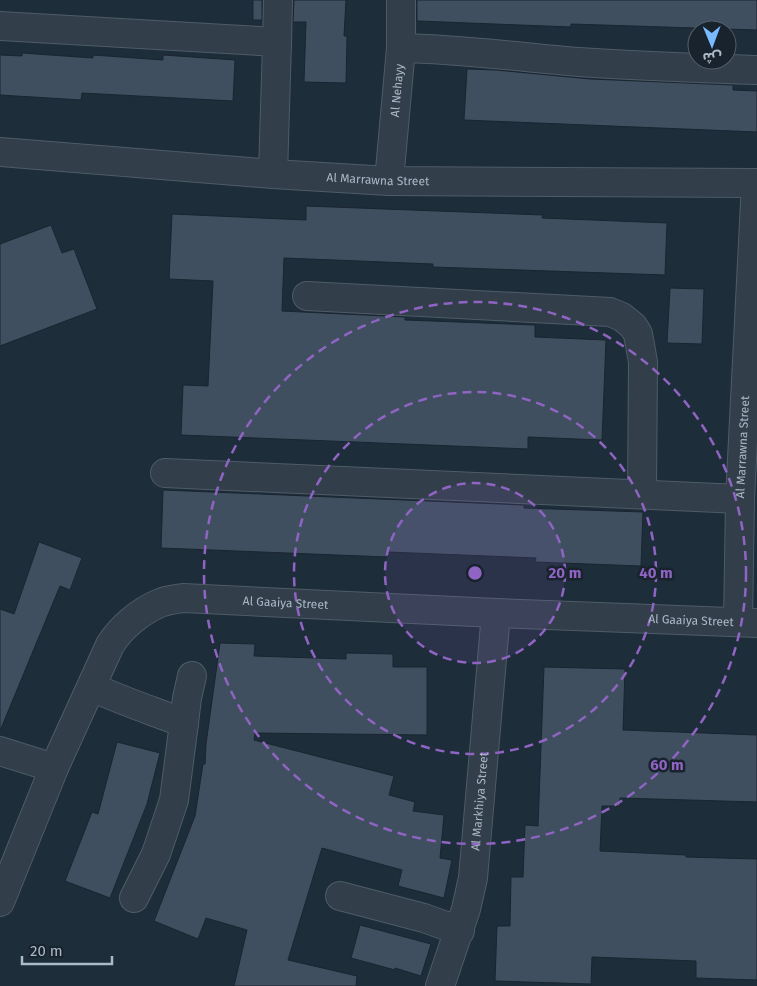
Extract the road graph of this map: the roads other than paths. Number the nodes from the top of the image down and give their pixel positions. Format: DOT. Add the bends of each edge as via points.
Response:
graph roads {
  1 [pos="278,0"];
  2 [pos="401,0"];
  3 [pos="0,26"];
  4 [pos="277,42"];
  5 [pos="401,48"];
  6 [pos="757,70"];
  7 [pos="0,152"];
  8 [pos="273,174"];
  9 [pos="389,181"];
  10 [pos="757,183"];
  11 [pos="307,296"];
  12 [pos="165,473"];
  13 [pos="642,494"];
  14 [pos="740,499"];
  15 [pos="496,613"];
  16 [pos="747,623"];
  17 [pos="192,676"];
  18 [pos="92,687"];
  19 [pos="184,724"];
  20 [pos="0,751"];
  21 [pos="54,768"];
  22 [pos="340,896"];
  23 [pos="134,898"];
  24 [pos="0,902"];
  25 [pos="460,931"];
  26 [pos="440,986"];
  1 -- 4 [label="street"];
  2 -- 5 [label="street, Al Nehayy"];
  3 -- 4 [label="street"];
  4 -- 8 [label="street"];
  5 -- 6 [label="street" via="579,62"];
  5 -- 9 [label="street, Al Nehayy"];
  7 -- 8 [label="street, Al Marrawna Street"];
  8 -- 9 [label="street, Al Marrawna Street"];
  9 -- 10 [label="street, Al Marrawna Street"];
  10 -- 14 [label="street, Al Marrawna Street"];
  11 -- 13 [label="street" via="610,312 622,317 638,334 643,362"];
  12 -- 13 [label="street"];
  13 -- 14 [label="street"];
  14 -- 16 [label="street, Al Marrawna Street"];
  15 -- 16 [label="street, Al Gaaiya Street"];
  15 -- 18 [label="street, Al Gaaiya Street" via="183,598 162,602 146,610 117,634"];
  15 -- 25 [label="street, Al Markhiya Street" via="473,878"];
  17 -- 19 [label="street"];
  18 -- 19 [label="street"];
  18 -- 21 [label="street, Al Gaaiya Street"];
  19 -- 23 [label="street" via="174,800 156,854"];
  20 -- 21 [label="street"];
  21 -- 24 [label="street, Al Gaaiya Street"];
  22 -- 25 [label="street"];
  25 -- 26 [label="street, Al Markhiya Street"];
}
